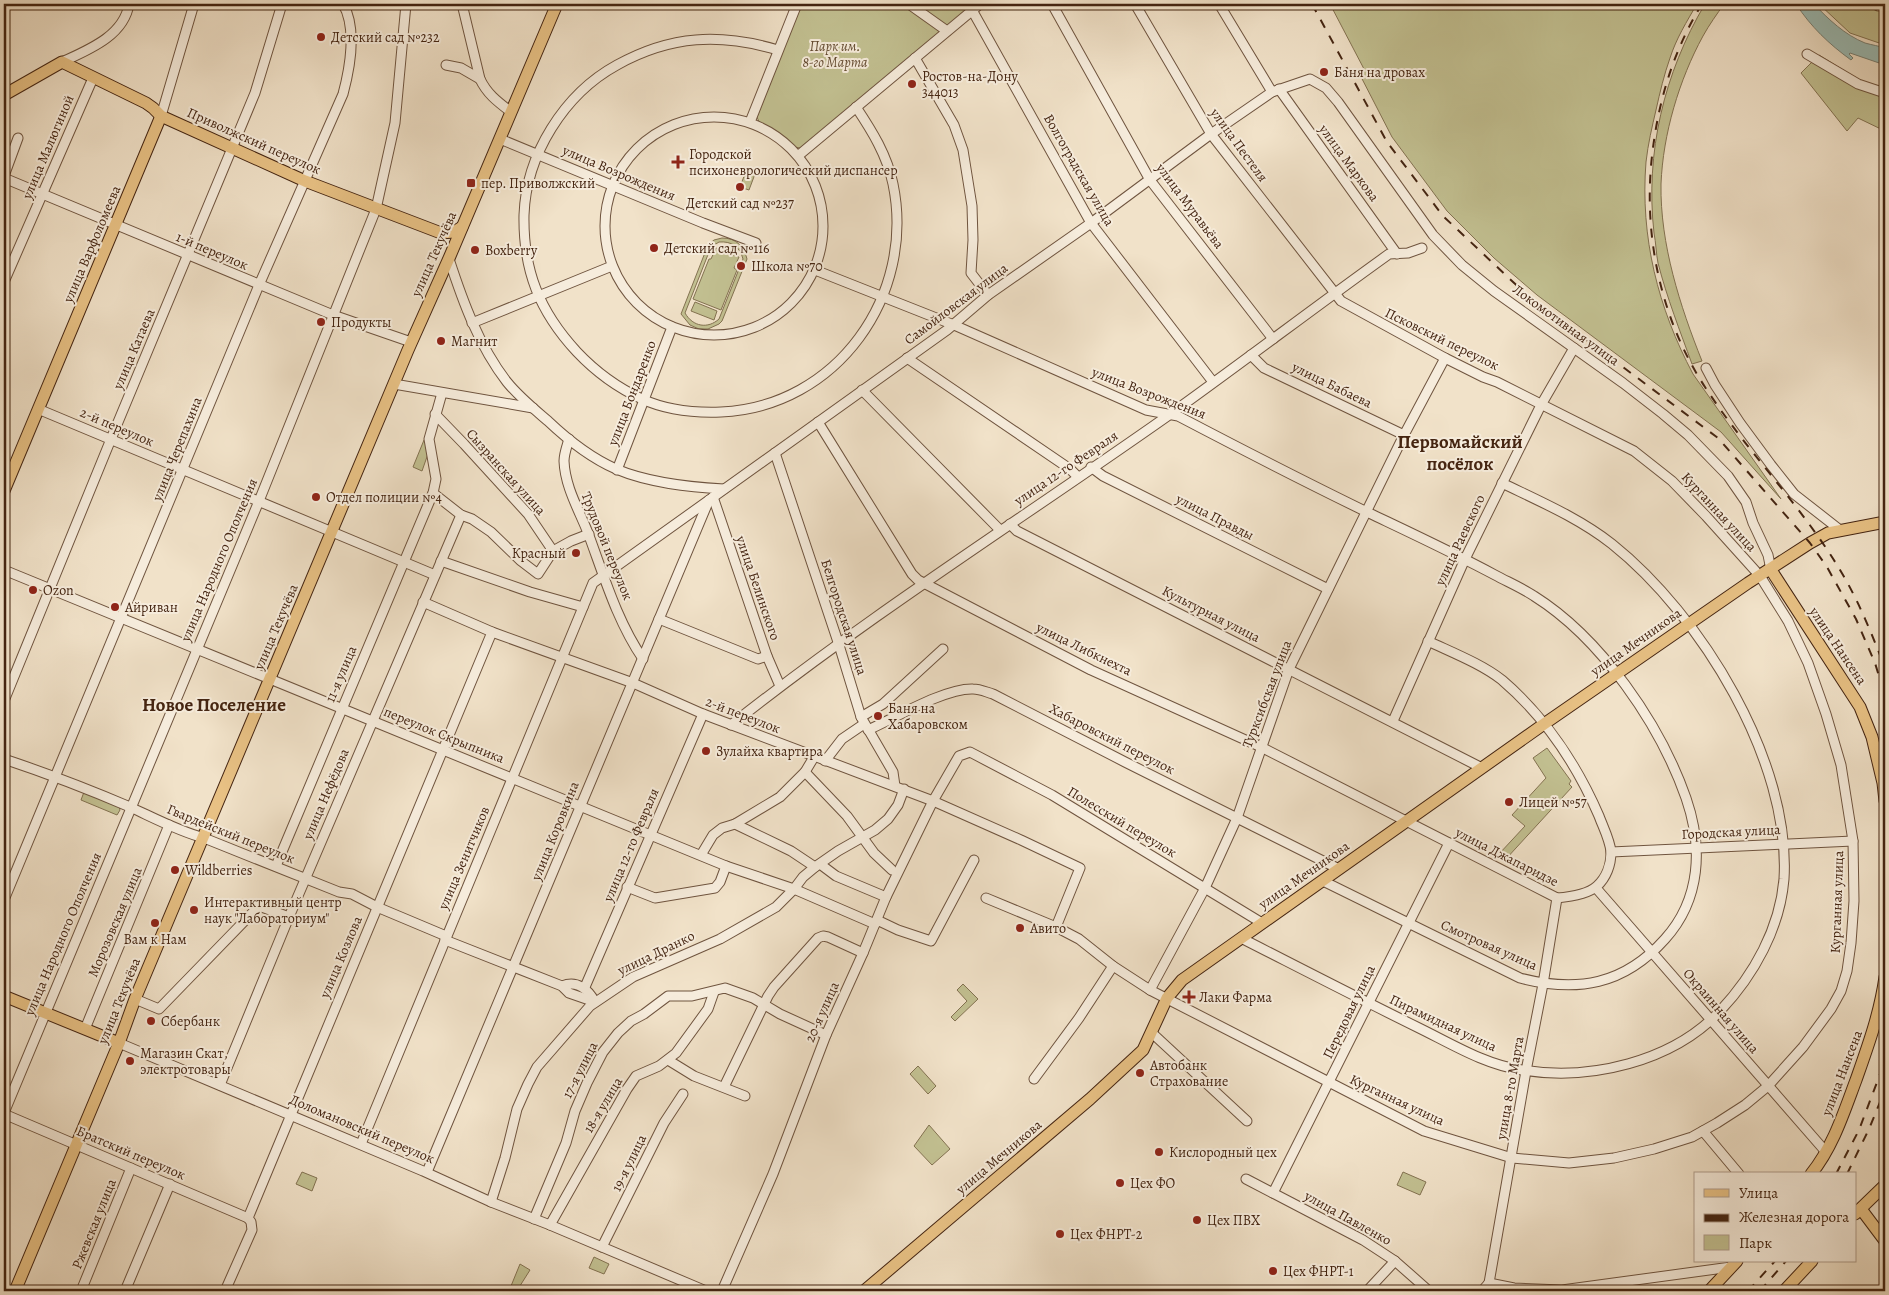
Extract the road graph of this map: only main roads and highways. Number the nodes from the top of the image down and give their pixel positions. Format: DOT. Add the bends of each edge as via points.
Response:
graph roads {
  1 [pos="557,4"];
  2 [pos="4,95"];
  3 [pos="161,116"];
  4 [pos="462,227"];
  5 [pos="440,233"];
  6 [pos="449,258"];
  7 [pos="4,491"];
  8 [pos="1885,522"];
  9 [pos="1770,570"];
  10 [pos="1885,801"];
  11 [pos="1885,976"];
  12 [pos="4,996"];
  13 [pos="119,1042"];
  14 [pos="1812,1172"];
  15 [pos="1885,1185"];
  16 [pos="1858,1212"];
  17 [pos="1885,1241"];
  18 [pos="1811,1262"];
  19 [pos="1734,1264"];
  20 [pos="15,1291"];
  21 [pos="864,1291"];
  22 [pos="1708,1291"];
  23 [pos="1784,1291"];
  1 -- 4 [label="main road, улица Текучёва"];
  2 -- 3 [label="main road, Приволжский переулок" via="62,62 146,103"];
  3 -- 5 [label="main road, Приволжский переулок" via="305,181"];
  3 -- 7 [label="main road, улица Варфоломеева"];
  4 -- 5 [label="main road" via="454,232"];
  4 -- 6 [label="main road, улица Текучёва"];
  5 -- 6 [label="main road" via="448,242"];
  6 -- 13 [label="main road, улица Текучёва"];
  8 -- 9 [label="main road, улица Мечникова" via="1828,533"];
  9 -- 10 [label="main road, улица Нансена" via="1860,707 1872,737"];
  9 -- 21 [label="main road, улица Мечникова" via="1544,724 1182,980 1167,998 1143,1050"];
  11 -- 14 [label="main road, улица Нансена" via="1874,1030 1846,1109 1826,1152"];
  12 -- 13 [label="main road, Доломановский переулок"];
  13 -- 20 [label="main road, улица Текучёва"];
  15 -- 16 [label="main road"];
  16 -- 17 [label="main road"];
  18 -- 23 [label="main road"];
  19 -- 22 [label="main road"];
}
